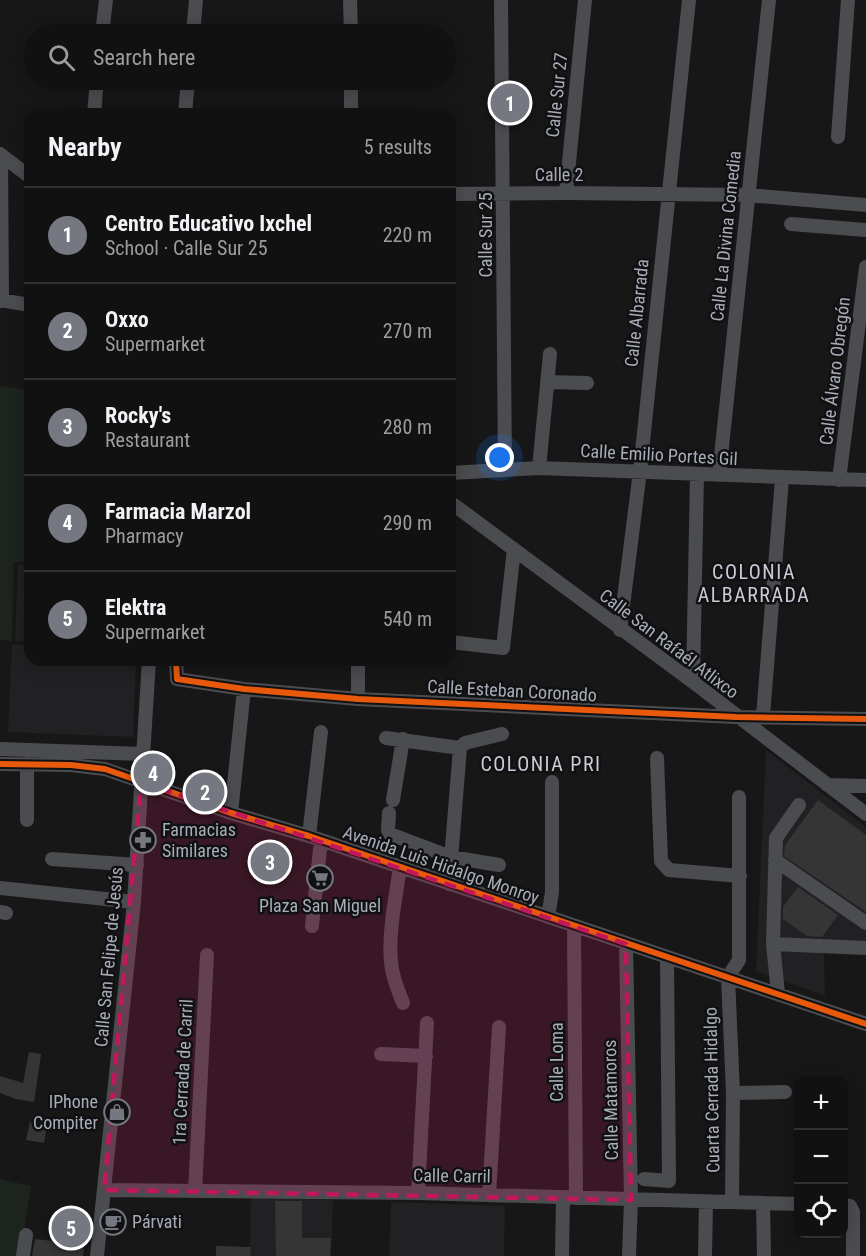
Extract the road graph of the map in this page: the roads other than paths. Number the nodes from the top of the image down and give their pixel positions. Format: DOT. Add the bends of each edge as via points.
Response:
graph roads {
  1 [pos="105,0"];
  2 [pos="196,0"];
  3 [pos="350,0"];
  4 [pos="501,0"];
  5 [pos="585,0"];
  6 [pos="689,0"];
  7 [pos="770,0"];
  8 [pos="848,0"];
  9 [pos="103,24"];
  10 [pos="194,24"];
  11 [pos="351,24"];
  12 [pos="96,90"];
  13 [pos="187,90"];
  14 [pos="351,90"];
  15 [pos="95,108"];
  16 [pos="186,108"];
  17 [pos="351,108"];
  18 [pos="838,137"];
  19 [pos="1,155"];
  20 [pos="24,172"];
  21 [pos="566,193"];
  22 [pos="667,193"];
  23 [pos="456,194"];
  24 [pos="504,194"];
  25 [pos="748,195"];
  26 [pos="866,205"];
  27 [pos="791,224"];
  28 [pos="866,230"];
  29 [pos="866,267"];
  30 [pos="1,301"];
  31 [pos="24,304"];
  32 [pos="550,354"];
  33 [pos="547,382"];
  34 [pos="587,383"];
  35 [pos="539,468"];
  36 [pos="505,470"];
  37 [pos="640,471"];
  38 [pos="456,473"];
  39 [pos="698,474"];
  40 [pos="719,476"];
  41 [pos="782,479"];
  42 [pos="839,480"];
  43 [pos="866,480"];
  44 [pos="456,506"];
  45 [pos="514,549"];
  46 [pos="620,630"];
  47 [pos="456,643"];
  48 [pos="149,666"];
  49 [pos="176,666"];
  50 [pos="358,666"];
  51 [pos="693,682"];
  52 [pos="244,689"];
  53 [pos="358,699"];
  54 [pos="764,716"];
  55 [pos="736,717"];
  56 [pos="866,719"];
  57 [pos="321,732"];
  58 [pos="502,734"];
  59 [pos="386,738"];
  60 [pos="403,739"];
  61 [pos="460,748"];
  62 [pos="0,749"];
  63 [pos="143,753"];
  64 [pos="657,758"];
  65 [pos="0,764"];
  66 [pos="27,764"];
  67 [pos="141,782"];
  68 [pos="552,782"];
  69 [pos="827,785"];
  70 [pos="866,786"];
  71 [pos="739,797"];
  72 [pos="799,805"];
  73 [pos="233,814"];
  74 [pos="866,814"];
  75 [pos="27,820"];
  76 [pos="233,829"];
  77 [pos="315,838"];
  78 [pos="451,857"];
  79 [pos="52,859"];
  80 [pos="775,860"];
  81 [pos="137,865"];
  82 [pos="499,865"];
  83 [pos="400,867"];
  84 [pos="740,876"];
  85 [pos="449,884"];
  86 [pos="0,888"];
  87 [pos="134,902"];
  88 [pos="548,917"];
  89 [pos="866,923"];
  90 [pos="312,926"];
  91 [pos="574,926"];
  92 [pos="626,944"];
  93 [pos="773,944"];
  94 [pos="866,948"];
  95 [pos="207,955"];
  96 [pos="667,957"];
  97 [pos="728,977"];
  98 [pos="778,993"];
  99 [pos="403,1003"];
  100 [pos="427,1023"];
  101 [pos="866,1024"];
  102 [pos="499,1027"];
  103 [pos="381,1054"];
  104 [pos="426,1056"];
  105 [pos="785,1092"];
  106 [pos="733,1093"];
  107 [pos="644,1179"];
  108 [pos="195,1191"];
  109 [pos="418,1193"];
  110 [pos="489,1195"];
  111 [pos="99,1198"];
  112 [pos="570,1198"];
  113 [pos="630,1200"];
  114 [pos="706,1202"];
  115 [pos="732,1202"];
  116 [pos="763,1203"];
  117 [pos="794,1204"];
  118 [pos="848,1208"];
  119 [pos="26,1234"];
  120 [pos="857,1254"];
  121 [pos="23,1256"];
  122 [pos="97,1256"];
  123 [pos="562,1256"];
  124 [pos="629,1256"];
  125 [pos="705,1256"];
  126 [pos="764,1256"];
  1 -- 9 [label="street"];
  2 -- 10 [label="street"];
  3 -- 11 [label="street"];
  4 -- 24 [label="street, Calle Sur 25"];
  5 -- 21 [label="street, Calle Sur 27"];
  6 -- 22 [label="street, Calle Albarrada"];
  7 -- 25 [label="street, Calle La Divina Comedia"];
  8 -- 18 [label="street"];
  12 -- 15 [label="street"];
  13 -- 16 [label="street"];
  14 -- 17 [label="street"];
  19 -- 20 [label="street"];
  19 -- 30 [label="street"];
  21 -- 22 [label="street, Calle 2"];
  21 -- 24 [label="street, Calle 2"];
  22 -- 25 [label="street, Calle 2"];
  22 -- 37 [label="street, Calle Albarrada"];
  23 -- 24 [label="street, Calle 2"];
  24 -- 36 [label="street, Calle Sur 25"];
  25 -- 26 [label="street, Calle 2"];
  25 -- 40 [label="street, Calle La Divina Comedia"];
  27 -- 28 [label="street"];
  29 -- 42 [label="street, Calle Álvaro Obregón"];
  30 -- 31 [label="street"];
  32 -- 33 [label="street"];
  33 -- 34 [label="street"];
  33 -- 35 [label="street"];
  35 -- 36 [label="street, Calle Emilio Portes Gil"];
  35 -- 37 [label="street, Calle Emilio Portes Gil"];
  36 -- 38 [label="street, Calle Emilio Portes Gil"];
  37 -- 39 [label="street, Calle Emilio Portes Gil"];
  37 -- 46 [label="street, Calle Albarrada"];
  39 -- 40 [label="street, Calle Emilio Portes Gil"];
  39 -- 51 [label="street"];
  40 -- 41 [label="street, Calle Emilio Portes Gil"];
  41 -- 42 [label="street, Calle Emilio Portes Gil"];
  41 -- 54 [label="street"];
  42 -- 43 [label="street, Calle Emilio Portes Gil"];
  44 -- 45 [label="street, Calle San Rafaél Atlixco"];
  45 -- 46 [label="street, Calle San Rafaél Atlixco"];
  45 -- 47 [label="street" via="502,648"];
  46 -- 51 [label="street, Calle San Rafaél Atlixco"];
  48 -- 63 [label="street, Calle San Felipe de Jesús"];
  49 -- 52 [label="street, Calle Esteban Coronado" via="177,679"];
  50 -- 53 [label="street"];
  51 -- 55 [label="street, Calle San Rafaél Atlixco"];
  52 -- 53 [label="street, Calle Esteban Coronado"];
  52 -- 73 [label="street"];
  53 -- 55 [label="street, Calle Esteban Coronado"];
  54 -- 55 [label="street, Calle Esteban Coronado"];
  54 -- 56 [label="street, Calle Esteban Coronado"];
  55 -- 69 [label="street, Calle San Rafaél Atlixco"];
  57 -- 77 [label="street"];
  58 -- 61 [label="street" via="465,743"];
  59 -- 60 [label="street"];
  60 -- 61 [label="street"];
  60 -- 78 [label="street" via="388,830"];
  61 -- 78 [label="street"];
  62 -- 63 [label="street"];
  63 -- 67 [label="street, Calle San Felipe de Jesús"];
  64 -- 84 [label="street" via="661,861 669,870"];
  65 -- 66 [label="street, Avenida Luis Hidalgo Monroy"];
  66 -- 67 [label="street, Avenida Luis Hidalgo Monroy" via="88,766"];
  66 -- 75 [label="street"];
  67 -- 73 [label="street, Avenida Luis Hidalgo Monroy"];
  67 -- 81 [label="street, Calle San Felipe de Jesús"];
  68 -- 88 [label="street" via="552,892"];
  69 -- 70 [label="street"];
  69 -- 74 [label="street, Calle San Rafaél Atlixco"];
  71 -- 84 [label="street"];
  72 -- 80 [label="street" via="776,838"];
  73 -- 76 [label="street"];
  73 -- 77 [label="street, Avenida Luis Hidalgo Monroy"];
  77 -- 83 [label="street, Avenida Luis Hidalgo Monroy"];
  77 -- 90 [label="street"];
  78 -- 82 [label="street"];
  78 -- 85 [label="street"];
  79 -- 81 [label="street"];
  80 -- 89 [label="street"];
  80 -- 93 [label="street"];
  81 -- 87 [label="street, Calle San Felipe de Jesús"];
  83 -- 85 [label="street, Avenida Luis Hidalgo Monroy"];
  83 -- 99 [label="street" via="391,962"];
  84 -- 97 [label="street" via="740,960"];
  85 -- 88 [label="street, Avenida Luis Hidalgo Monroy"];
  86 -- 87 [label="street"];
  87 -- 111 [label="street, Calle San Felipe de Jesús"];
  88 -- 91 [label="street, Avenida Luis Hidalgo Monroy"];
  91 -- 92 [label="street, Avenida Luis Hidalgo Monroy"];
  91 -- 112 [label="street, Calle Loma"];
  92 -- 96 [label="street, Avenida Luis Hidalgo Monroy"];
  92 -- 113 [label="street, Calle Matamoros"];
  93 -- 94 [label="street"];
  93 -- 98 [label="street"];
  95 -- 108 [label="street, 1ra Cerrada de Carril"];
  96 -- 97 [label="street, Avenida Luis Hidalgo Monroy"];
  96 -- 107 [label="street" via="669,1180"];
  97 -- 98 [label="street, Avenida Luis Hidalgo Monroy"];
  97 -- 106 [label="street, Cuarta Cerrada Hidalgo"];
  98 -- 101 [label="street, Avenida Luis Hidalgo Monroy"];
  100 -- 104 [label="street"];
  102 -- 110 [label="street"];
  103 -- 104 [label="street"];
  104 -- 109 [label="street"];
  105 -- 106 [label="street"];
  106 -- 115 [label="street, Cuarta Cerrada Hidalgo"];
  108 -- 109 [label="street, Calle Carril"];
  108 -- 111 [label="street, Calle Carril"];
  109 -- 110 [label="street, Calle Carril"];
  110 -- 112 [label="street, Calle Carril"];
  111 -- 122 [label="street, Calle San Felipe de Jesús"];
  112 -- 113 [label="street, Calle Carril"];
  112 -- 123 [label="street, Calle Loma"];
  113 -- 114 [label="street, Calle Carril"];
  113 -- 124 [label="street, Calle Matamoros"];
  114 -- 115 [label="street, Calle Carril"];
  114 -- 125 [label="street"];
  115 -- 116 [label="street, Calle Carril"];
  116 -- 117 [label="street, Calle Carril"];
  116 -- 126 [label="street"];
  118 -- 120 [label="street"];
  119 -- 121 [label="street"];
}
